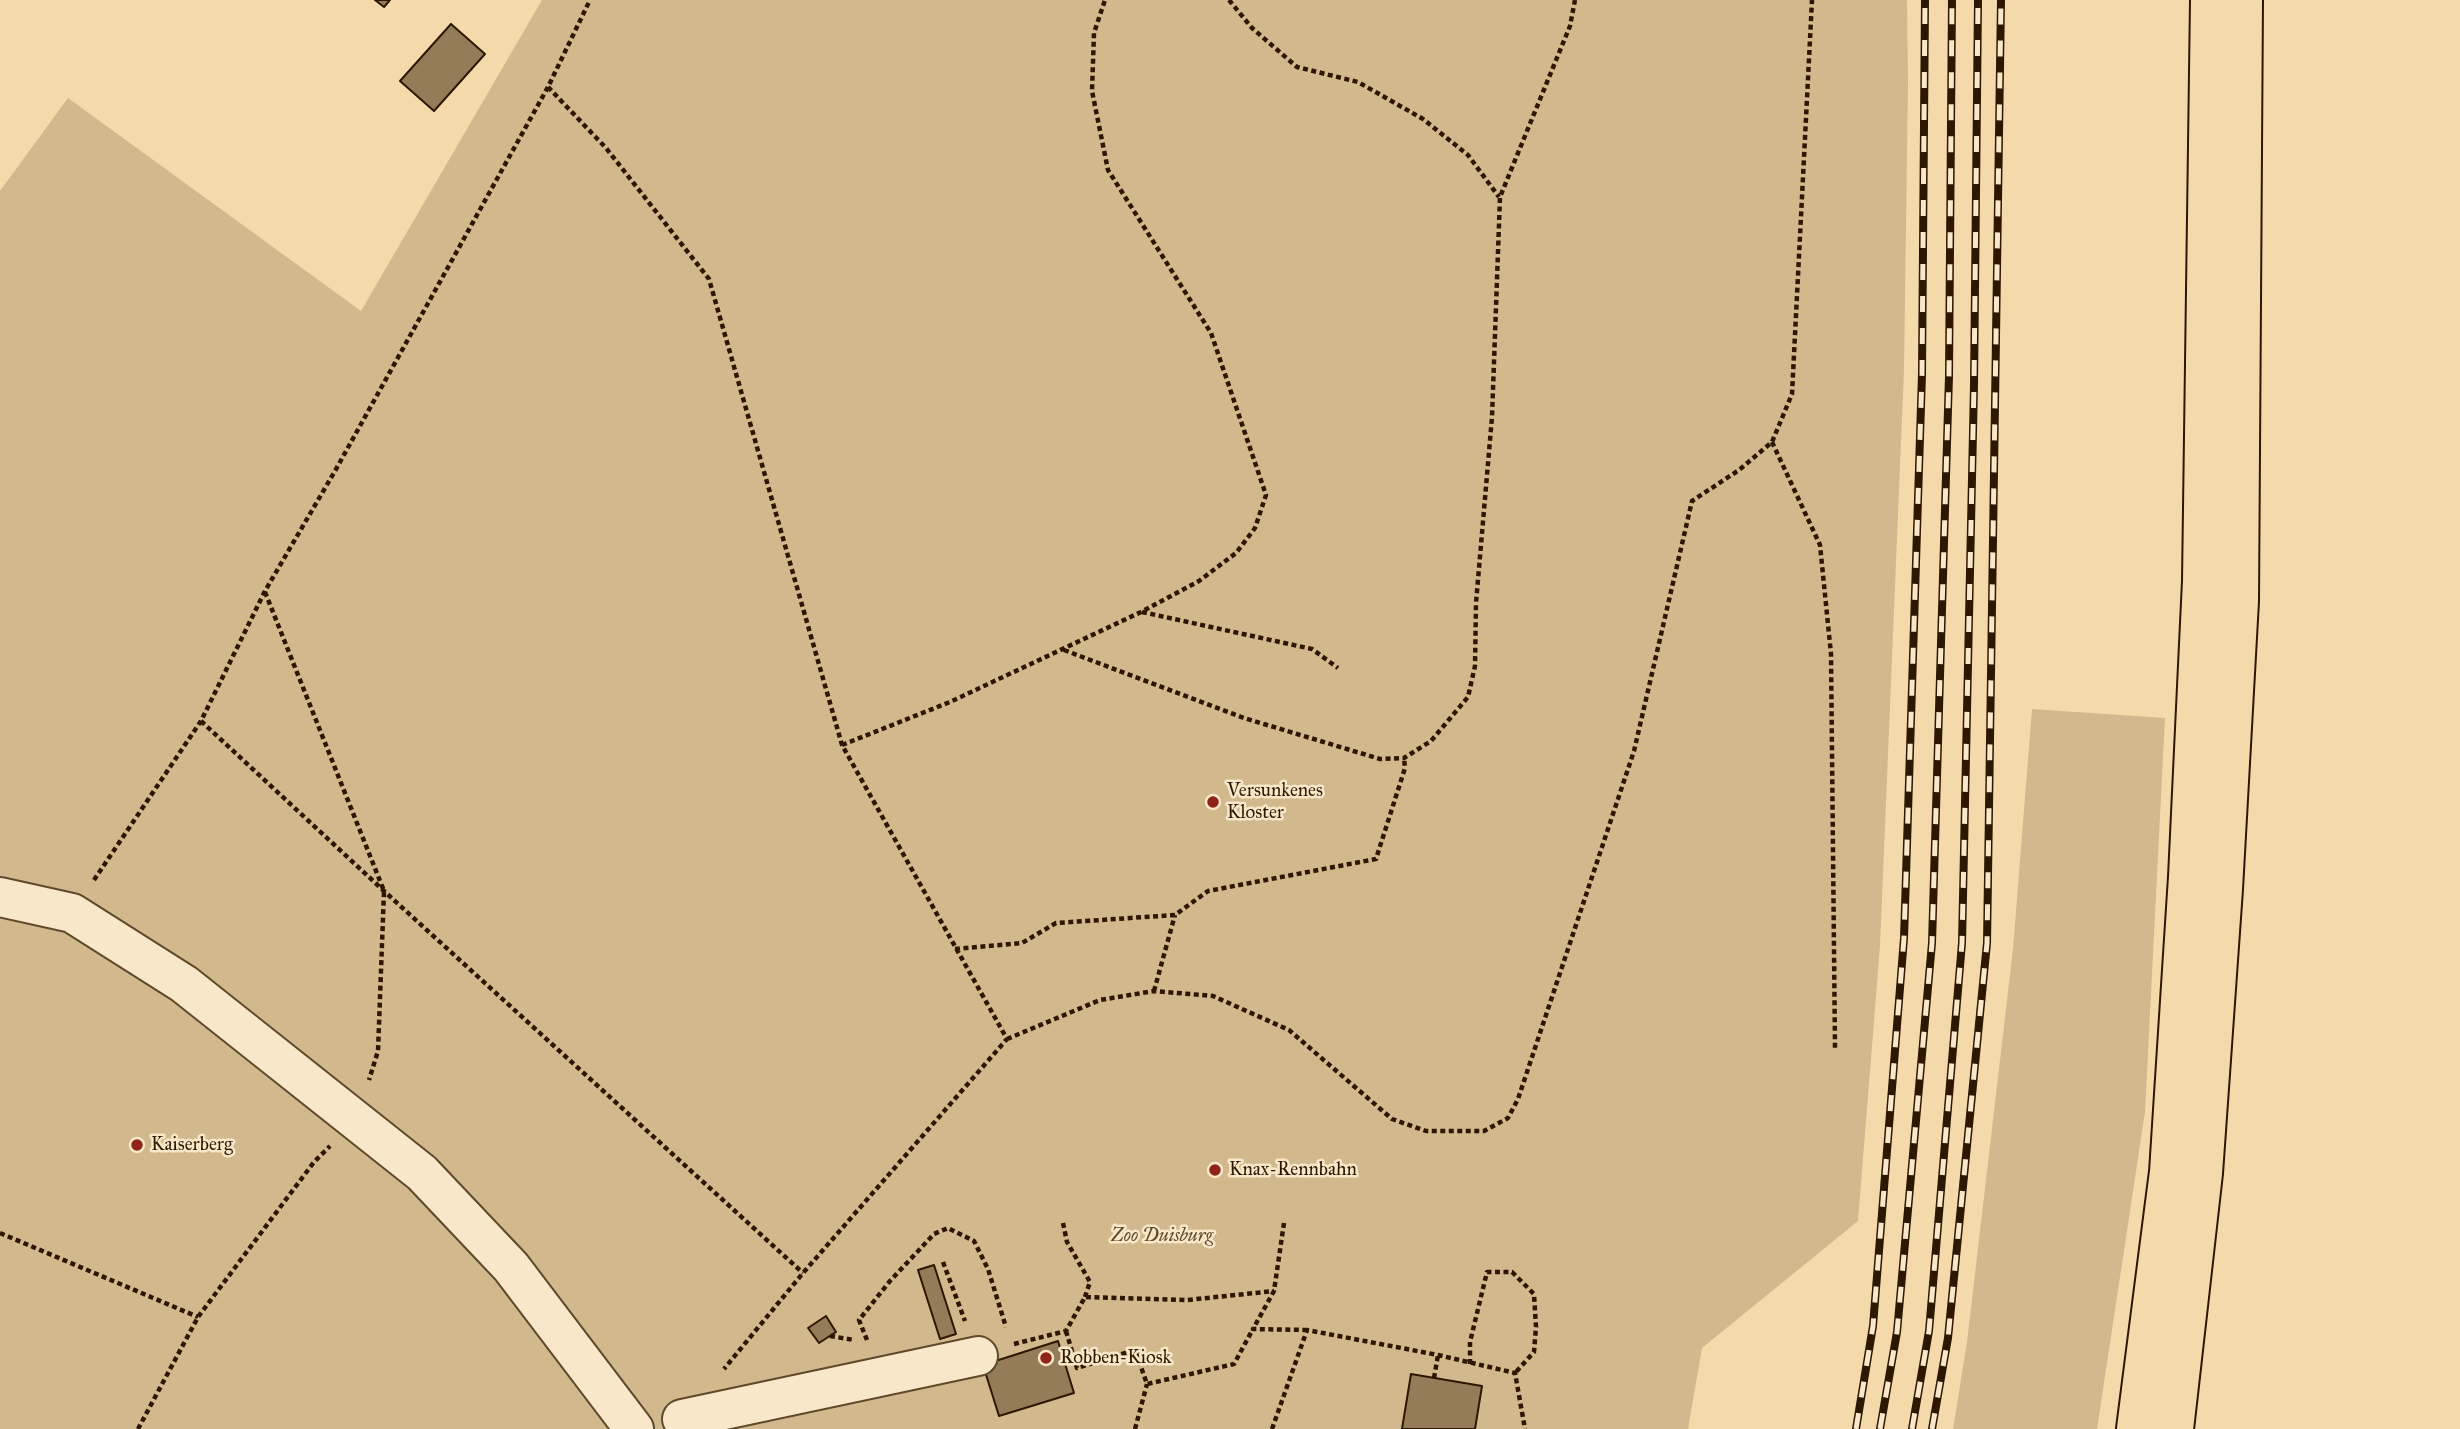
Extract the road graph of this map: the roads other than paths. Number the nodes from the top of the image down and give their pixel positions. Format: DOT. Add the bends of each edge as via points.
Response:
graph roads {
  1 [pos="2210,0"];
  2 [pos="2243,0"];
  3 [pos="0,897"];
  4 [pos="995,1350"];
  5 [pos="682,1419"];
  6 [pos="634,1429"];
  7 [pos="2136,1429"];
  8 [pos="2174,1429"];
  1 -- 7 [label="highway" via="2202,581 2188,877 2169,1172"];
  2 -- 8 [label="highway" via="2239,601 2203,1173"];
  3 -- 6 [label="lane" via="72,913 184,984 422,1173 511,1267"];
  4 -- 5 [label="lane"];
}
